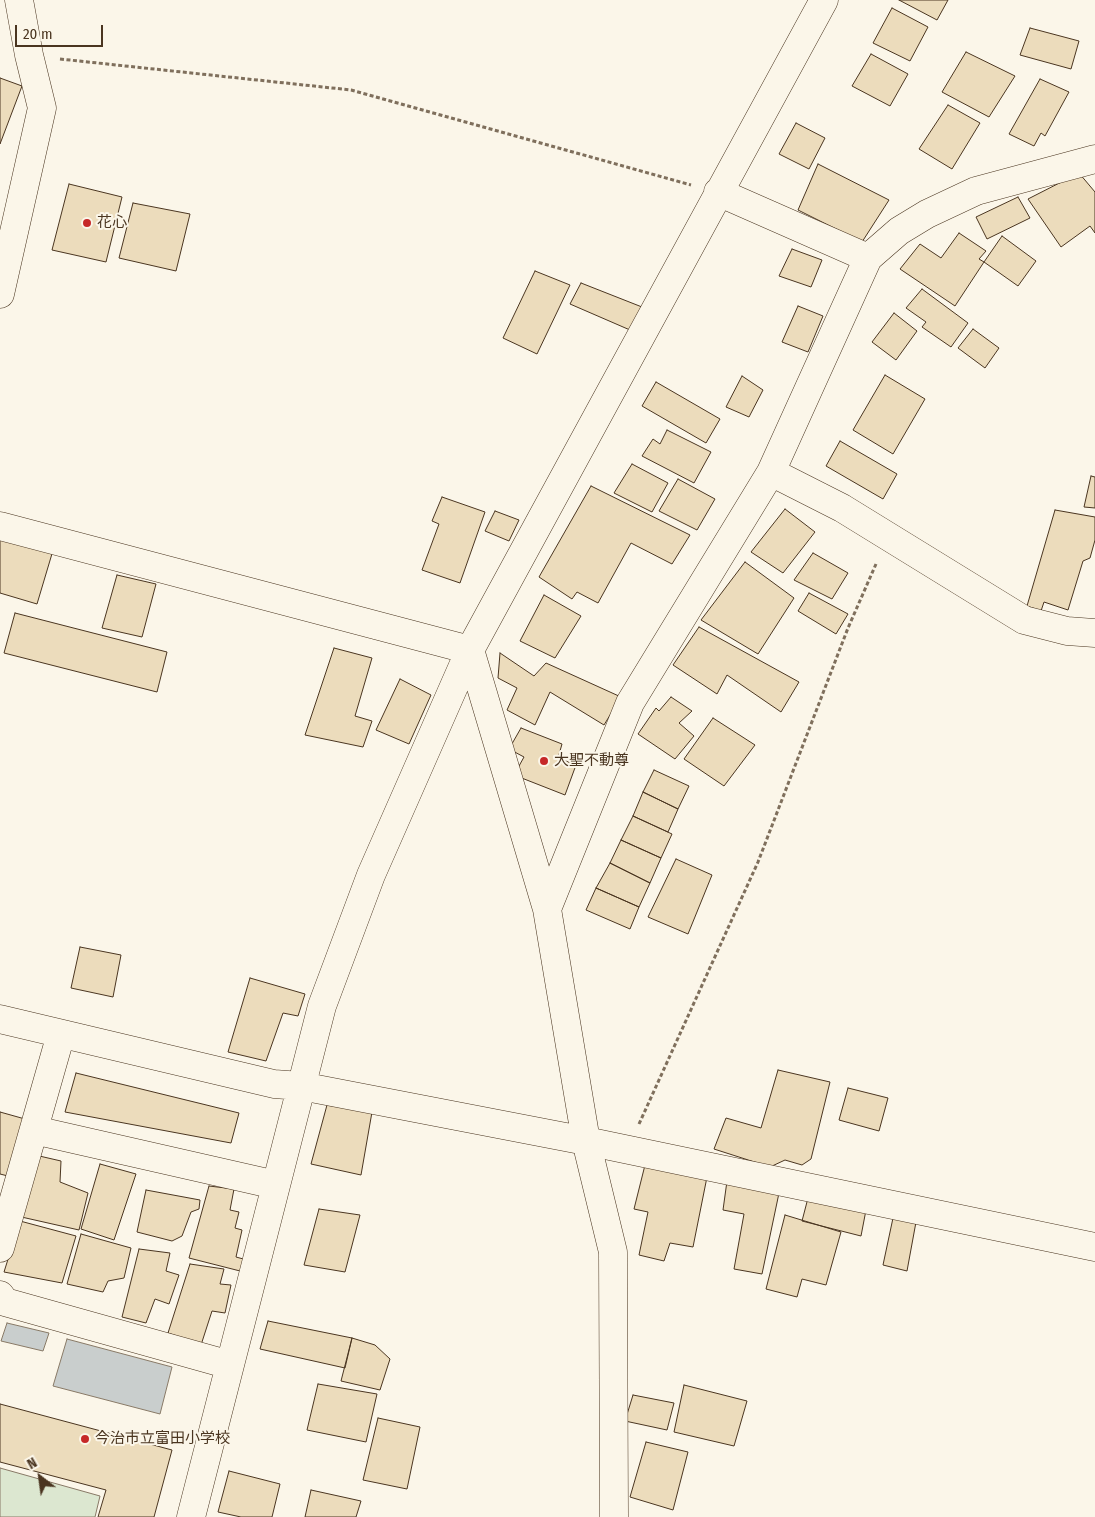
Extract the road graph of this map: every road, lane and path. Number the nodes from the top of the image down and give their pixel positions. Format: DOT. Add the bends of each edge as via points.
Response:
graph roads {
  1 [pos="19,0"];
  2 [pos="824,0"];
  3 [pos="29,55"];
  4 [pos="1095,159"];
  5 [pos="718,192"];
  6 [pos="868,258"];
  7 [pos="0,294"];
  8 [pos="771,472"];
  9 [pos="0,526"];
  10 [pos="888,537"];
  11 [pos="1095,633"];
  12 [pos="470,650"];
  13 [pos="547,909"];
  14 [pos="0,1019"];
  15 [pos="61,1034"];
  16 [pos="302,1086"];
  17 [pos="34,1130"];
  18 [pos="586,1141"];
  19 [pos="628,1150"];
  20 [pos="276,1185"];
  21 [pos="1095,1247"];
  22 [pos="0,1248"];
  23 [pos="0,1295"];
  24 [pos="230,1365"];
  25 [pos="191,1517"];
  26 [pos="614,1517"];
  1 -- 3 [label="street"];
  2 -- 5 [label="street"];
  3 -- 5 [label="path" via="351,90"];
  3 -- 7 [label="street" via="42,108"];
  4 -- 6 [label="street" via="976,191 898,231"];
  5 -- 6 [label="street"];
  5 -- 12 [label="street"];
  6 -- 8 [label="street"];
  8 -- 10 [label="street" via="842,508"];
  8 -- 13 [label="street" via="630,703"];
  9 -- 12 [label="street"];
  10 -- 11 [label="street" via="1024,620"];
  10 -- 19 [label="path" via="848,628 758,862"];
  12 -- 13 [label="street"];
  12 -- 16 [label="street" via="371,875 322,1006"];
  13 -- 18 [label="street"];
  14 -- 15 [label="street"];
  15 -- 16 [label="street" via="274,1084"];
  15 -- 17 [label="street"];
  16 -- 18 [label="street"];
  16 -- 20 [label="street"];
  17 -- 20 [label="street"];
  17 -- 22 [label="street"];
  18 -- 19 [label="street"];
  18 -- 26 [label="street" via="613,1252"];
  19 -- 21 [label="street"];
  20 -- 24 [label="street"];
  23 -- 24 [label="street" via="5,1302"];
  24 -- 25 [label="street"];
}
